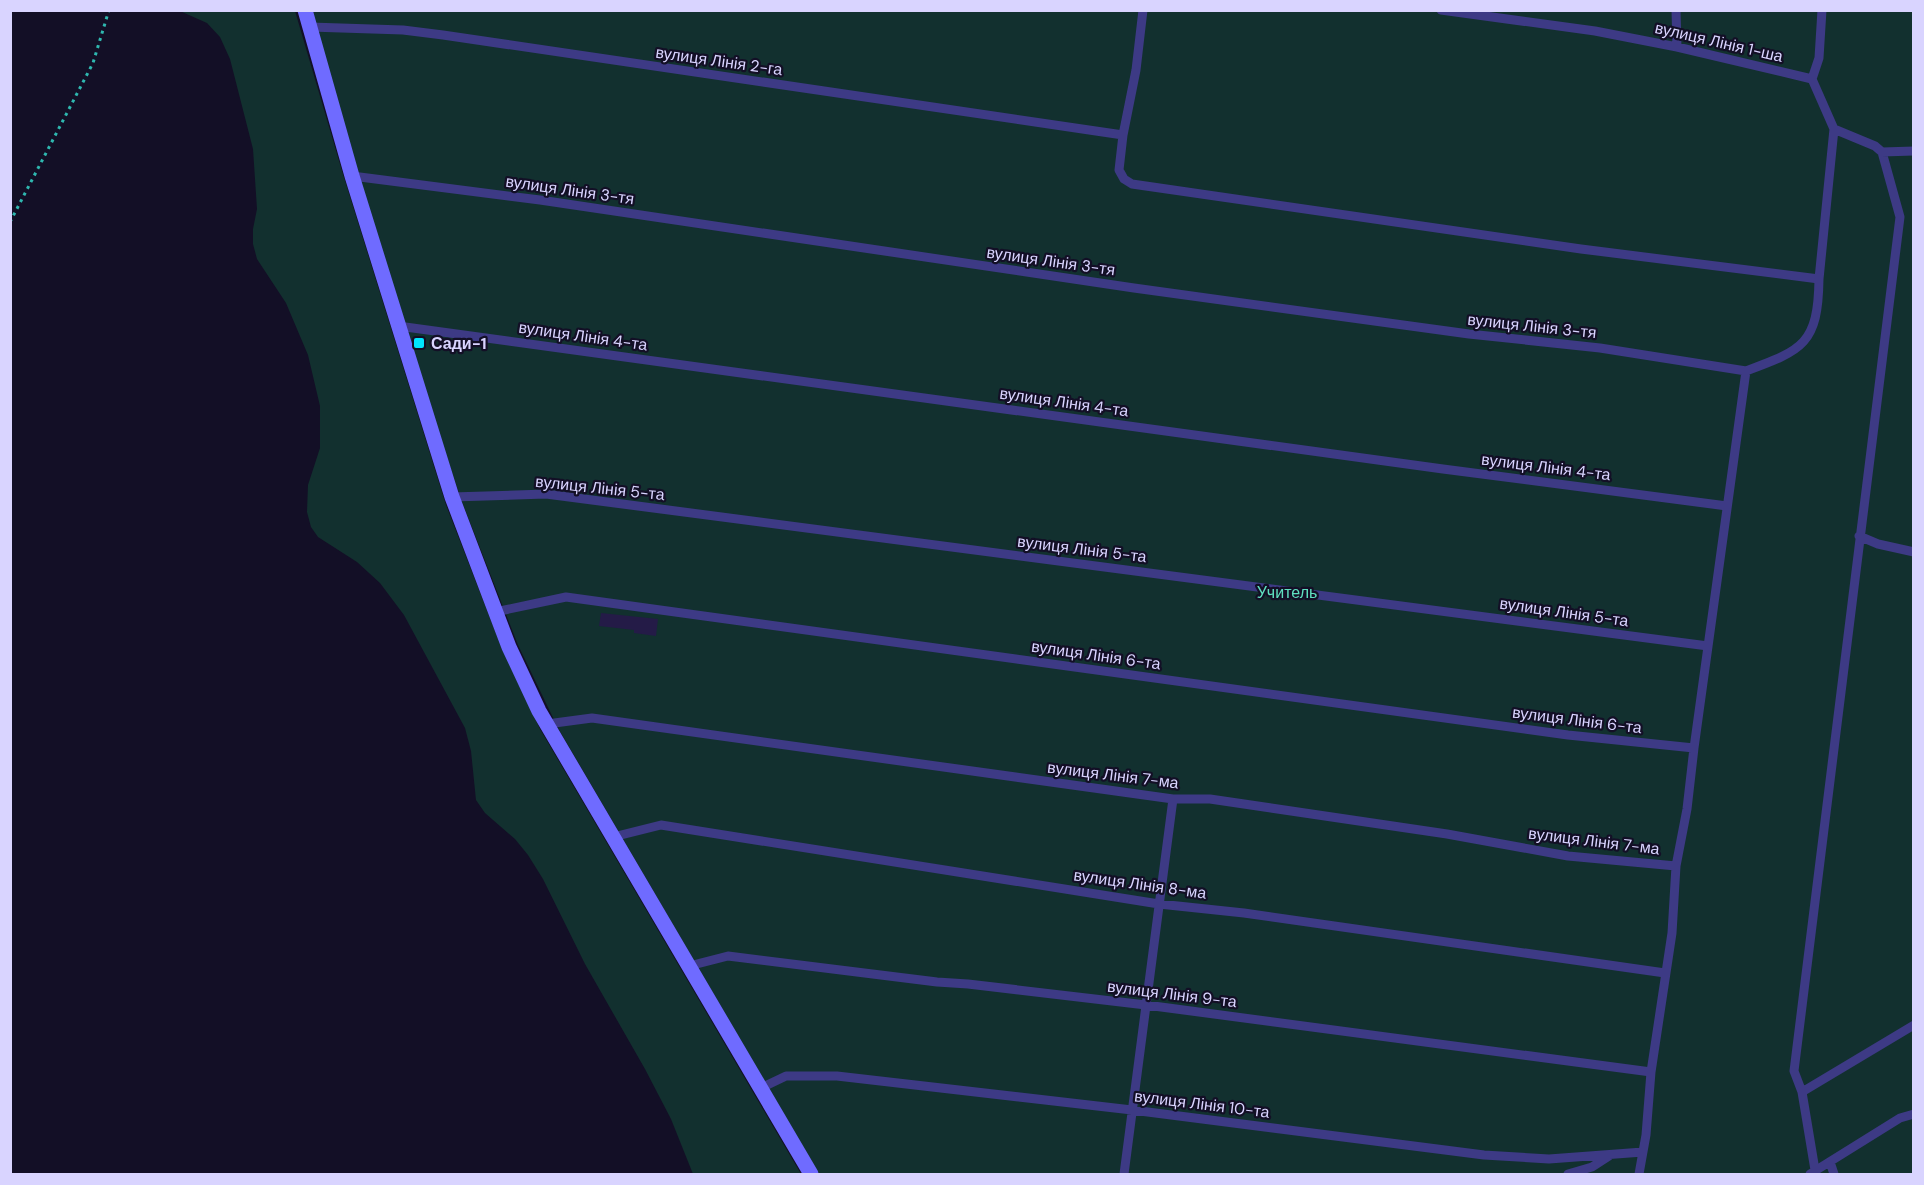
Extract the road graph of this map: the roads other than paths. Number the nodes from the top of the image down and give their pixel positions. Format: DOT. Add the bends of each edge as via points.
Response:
graph roads {
  1 [pos="305,10"];
  2 [pos="1143,10"];
  3 [pos="1442,10"];
  4 [pos="1676,10"];
  5 [pos="1822,10"];
  6 [pos="1485,13"];
  7 [pos="310,27"];
  8 [pos="1677,47"];
  9 [pos="1812,79"];
  10 [pos="1834,129"];
  11 [pos="1123,135"];
  12 [pos="1914,151"];
  13 [pos="1882,152"];
  14 [pos="352,176"];
  15 [pos="1819,279"];
  16 [pos="398,326"];
  17 [pos="1746,371"];
  18 [pos="452,496"];
  19 [pos="1727,506"];
  20 [pos="1859,536"];
  21 [pos="1914,552"];
  22 [pos="495,612"];
  23 [pos="1708,646"];
  24 [pos="547,724"];
  25 [pos="1694,748"];
  26 [pos="1173,799"];
  27 [pos="613,837"];
  28 [pos="1676,866"];
  29 [pos="1159,904"];
  30 [pos="689,966"];
  31 [pos="1665,973"];
  32 [pos="1146,1005"];
  33 [pos="1914,1025"];
  34 [pos="1651,1071"];
  35 [pos="761,1088"];
  36 [pos="1802,1092"];
  37 [pos="1132,1110"];
  38 [pos="1914,1114"];
  39 [pos="1643,1152"];
  40 [pos="1611,1154"];
  41 [pos="1830,1162"];
  42 [pos="1813,1172"];
  43 [pos="811,1174"];
  44 [pos="1124,1174"];
  45 [pos="1568,1174"];
  46 [pos="1639,1174"];
  47 [pos="1834,1174"];
  1 -- 7 [label="main road"];
  2 -- 11 [label="lane"];
  3 -- 6 [label="lane, вулиця Лінія 1-ша"];
  4 -- 8 [label="lane"];
  5 -- 9 [label="lane" via="1819,58"];
  6 -- 8 [label="lane, вулиця Лінія 1-ша"];
  7 -- 11 [label="lane, вулиця Лінія 2-га" via="443,35"];
  7 -- 14 [label="main road"];
  8 -- 9 [label="lane, вулиця Лінія 1-ша"];
  9 -- 10 [label="lane"];
  10 -- 13 [label="lane"];
  10 -- 15 [label="lane"];
  11 -- 15 [label="lane" via="1119,170 1132,184"];
  12 -- 13 [label="lane"];
  13 -- 20 [label="lane" via="1900,217"];
  14 -- 16 [label="main road"];
  14 -- 17 [label="lane, вулиця Лінія 3-тя"];
  15 -- 17 [label="lane" via="1819,302 1810,335 1794,351"];
  16 -- 18 [label="main road"];
  16 -- 19 [label="lane, вулиця Лінія 4-та"];
  17 -- 19 [label="lane"];
  18 -- 22 [label="main road"];
  18 -- 23 [label="lane, вулиця Лінія 5-та" via="546,494"];
  19 -- 23 [label="lane"];
  20 -- 21 [label="lane"];
  20 -- 36 [label="lane" via="1794,1071"];
  22 -- 24 [label="main road"];
  22 -- 25 [label="lane, вулиця Лінія 6-та" via="566,597 1568,735"];
  23 -- 25 [label="lane"];
  24 -- 26 [label="lane, вулиця Лінія 7-ма" via="592,718"];
  24 -- 27 [label="main road"];
  25 -- 28 [label="lane" via="1688,809"];
  26 -- 28 [label="lane, вулиця Лінія 7-ма" via="1210,799 1568,856"];
  26 -- 29 [label="lane"];
  27 -- 29 [label="lane, вулиця Лінія 8-ма" via="661,825"];
  27 -- 30 [label="main road"];
  28 -- 31 [label="lane"];
  29 -- 31 [label="lane, вулиця Лінія 8-ма"];
  29 -- 32 [label="lane"];
  30 -- 32 [label="lane, вулиця Лінія 9-та" via="728,956"];
  30 -- 35 [label="main road"];
  31 -- 34 [label="lane"];
  32 -- 34 [label="lane, вулиця Лінія 9-та"];
  32 -- 37 [label="lane"];
  33 -- 36 [label="lane"];
  34 -- 39 [label="lane"];
  35 -- 37 [label="lane, вулиця Лінія 10-та" via="786,1076 837,1076"];
  35 -- 43 [label="main road"];
  36 -- 42 [label="lane"];
  37 -- 40 [label="lane, вулиця Лінія 10-та" via="1484,1155 1549,1160"];
  37 -- 44 [label="lane"];
  38 -- 41 [label="lane" via="1900,1118"];
  39 -- 40 [label="lane, вулиця Лінія 10-та"];
  39 -- 46 [label="lane"];
  40 -- 45 [label="lane" via="1592,1167"];
  41 -- 42 [label="lane"];
  41 -- 47 [label="lane"];
}
